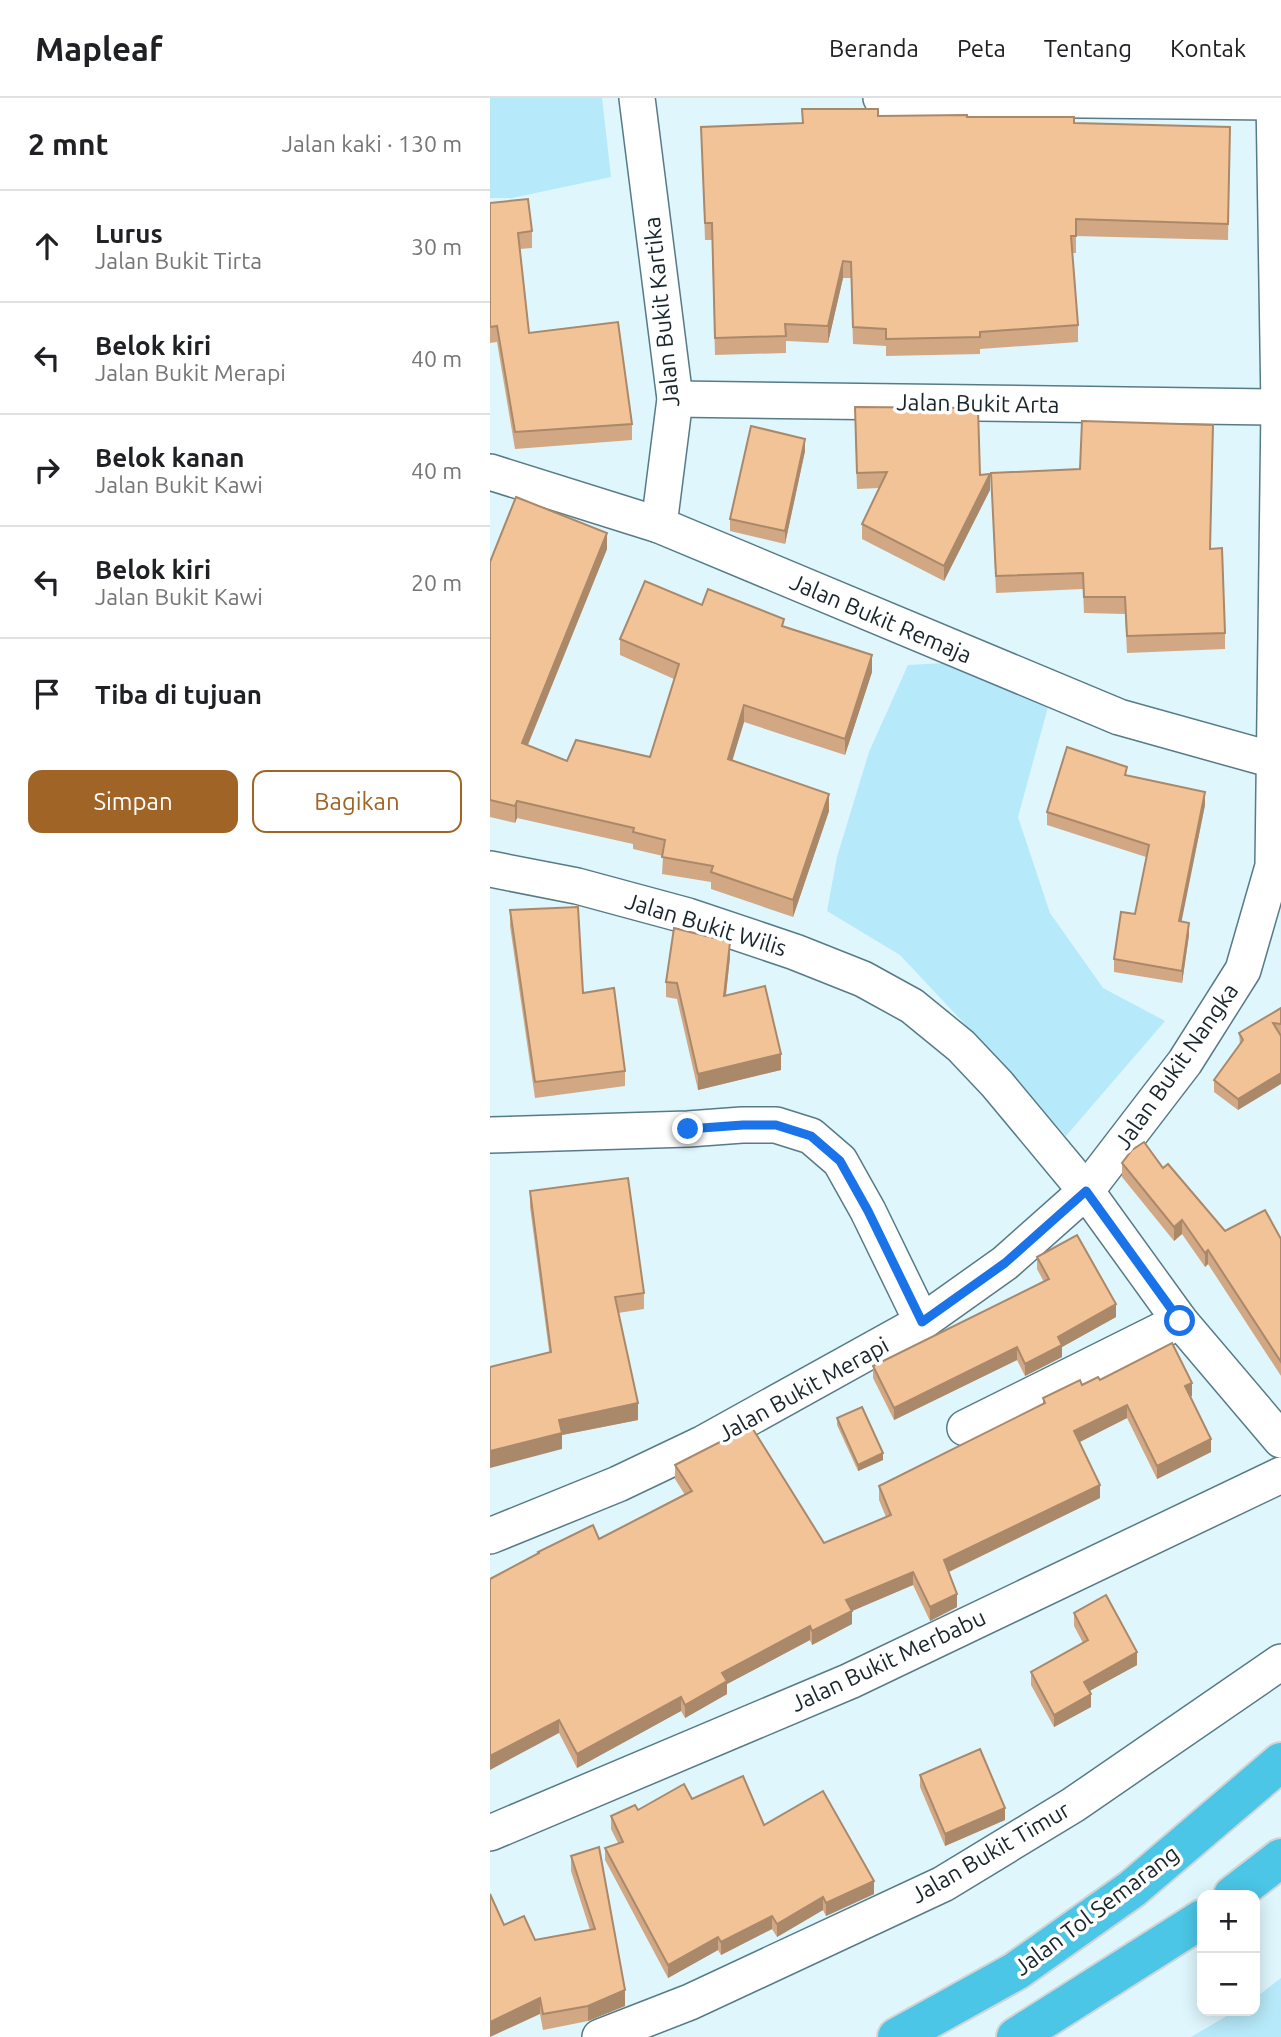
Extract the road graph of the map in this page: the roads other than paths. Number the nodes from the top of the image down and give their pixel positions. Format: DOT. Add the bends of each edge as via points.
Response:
graph roads {
  1 [pos="637,98"];
  2 [pos="881,98"];
  3 [pos="921,99"];
  4 [pos="1276,100"];
  5 [pos="675,399"];
  6 [pos="1280,407"];
  7 [pos="490,472"];
  8 [pos="659,525"];
  9 [pos="1273,760"];
  10 [pos="490,869"];
  11 [pos="490,1135"];
  12 [pos="1086,1191"];
  13 [pos="1180,1321"];
  14 [pos="922,1322"];
  15 [pos="965,1428"];
  16 [pos="1281,1440"];
  17 [pos="1281,1475"];
  18 [pos="490,1536"];
  19 [pos="1281,1662"];
  20 [pos="1281,1762"];
  21 [pos="490,1833"];
  22 [pos="1281,1858"];
  23 [pos="1239,1890"];
  24 [pos="1197,1922"];
  25 [pos="600,2037"];
  26 [pos="897,2037"];
  27 [pos="1017,2037"];
  1 -- 5 [label="street, Jalan Bukit Kartika"];
  2 -- 3 [label="street"];
  3 -- 4 [label="street"];
  4 -- 6 [label="street, Jalan Bukit Nangka"];
  5 -- 6 [label="street, Jalan Bukit Arta"];
  5 -- 8 [label="street, Jalan Bukit Kartika"];
  6 -- 9 [label="street, Jalan Bukit Nangka"];
  7 -- 8 [label="street, Jalan Bukit Remaja"];
  8 -- 9 [label="street, Jalan Bukit Remaja" via="1119,717"];
  9 -- 12 [label="street, Jalan Bukit Nangka" via="1273,866 1243,970 1185,1062"];
  10 -- 12 [label="street, Jalan Bukit Wilis" via="577,886 700,920 863,979 912,1006 961,1046"];
  11 -- 14 [label="street" via="776,1125 811,1136 840,1161"];
  12 -- 13 [label="street, Jalan Bukit Wilis"];
  12 -- 14 [label="street, Jalan Bukit Merapi" via="1005,1263"];
  13 -- 15 [label="street"];
  13 -- 16 [label="street, Jalan Bukit Wilis"];
  14 -- 18 [label="street, Jalan Bukit Merapi" via="702,1444"];
  17 -- 21 [label="street, Jalan Bukit Merbabu" via="850,1681"];
  19 -- 25 [label="street, Jalan Bukit Timur" via="1073,1805 943,1884 690,2002"];
  20 -- 26 [label="highway, Jalan Tol Semarang" via="1132,1889 1016,1971"];
  22 -- 23 [label="highway"];
  24 -- 27 [label="highway"];
}
